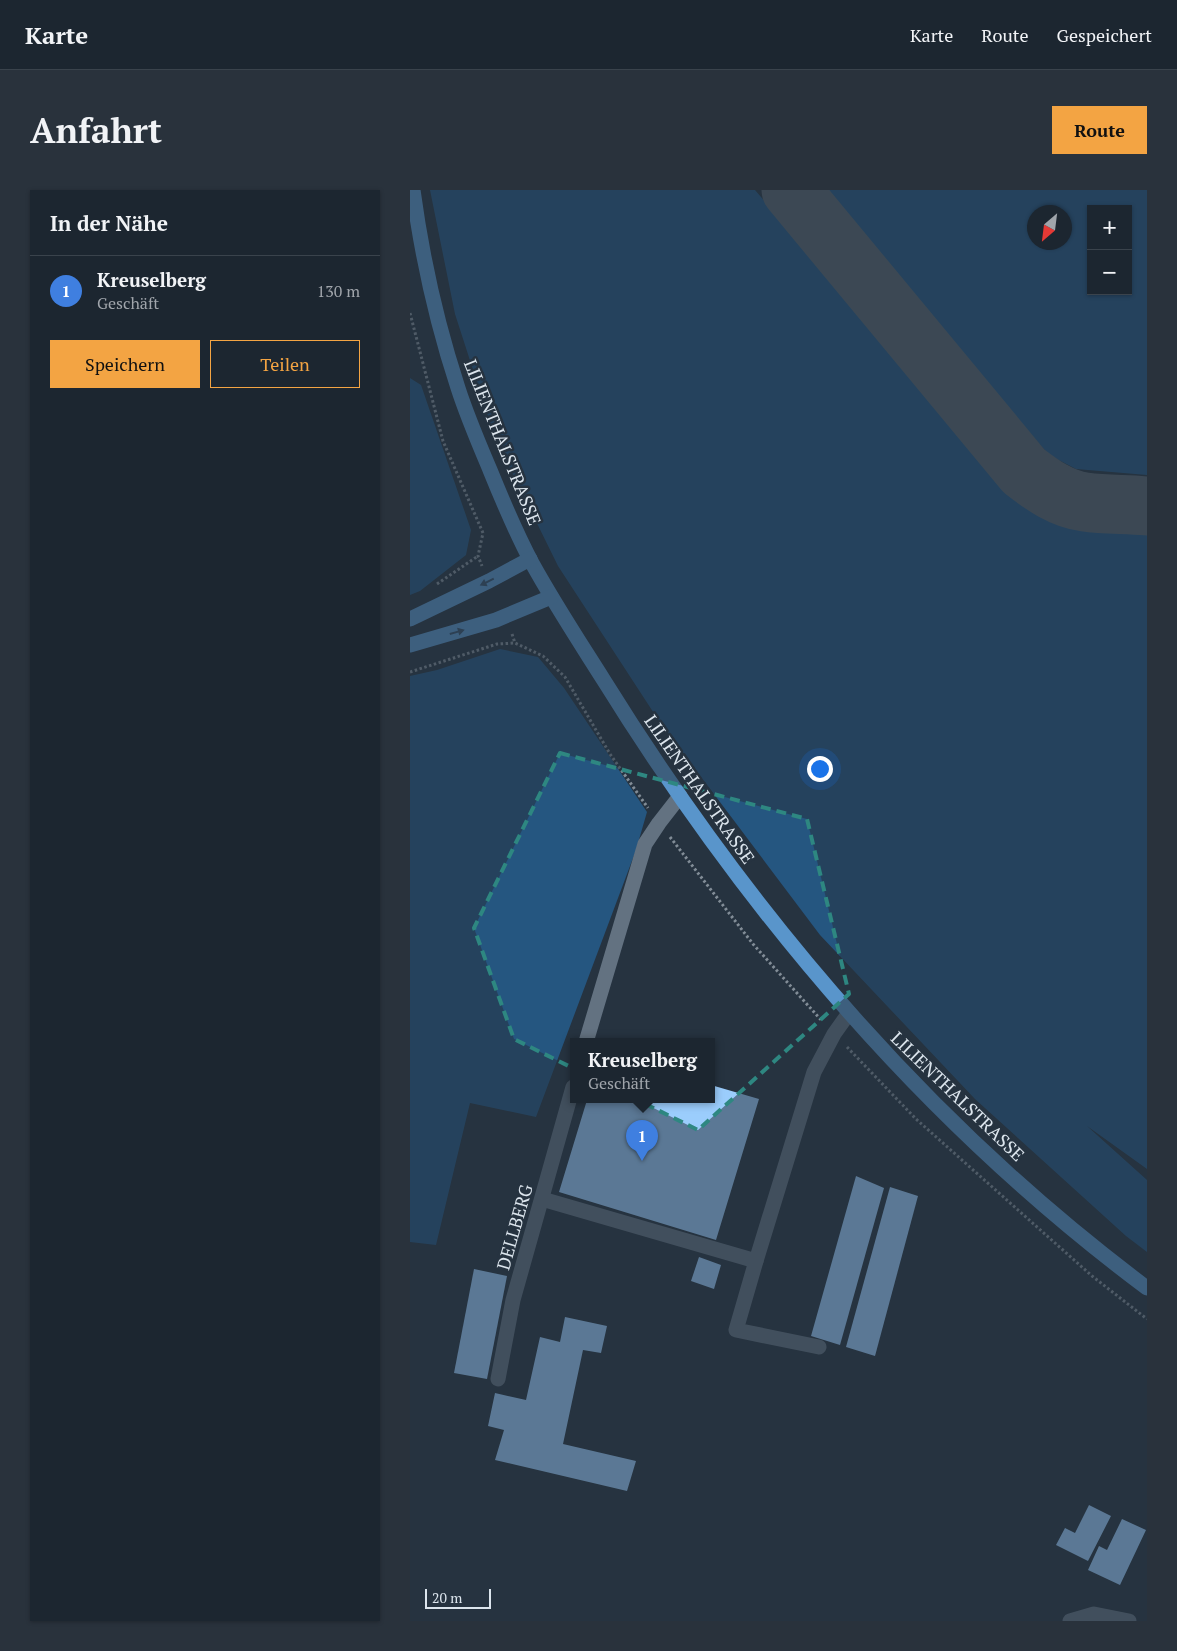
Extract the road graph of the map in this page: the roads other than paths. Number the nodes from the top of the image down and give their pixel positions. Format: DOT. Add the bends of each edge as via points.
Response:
graph roads {
  1 [pos="413,190"];
  2 [pos="530,559"];
  3 [pos="551,597"];
  4 [pos="410,619"];
  5 [pos="410,645"];
  6 [pos="680,796"];
  7 [pos="849,1013"];
  8 [pos="587,1038"];
  9 [pos="570,1098"];
  10 [pos="542,1199"];
  11 [pos="756,1261"];
  12 [pos="1147,1288"];
  13 [pos="820,1347"];
  14 [pos="498,1379"];
  15 [pos="1070,1621"];
  16 [pos="1129,1621"];
  1 -- 2 [label="main road, LILIENTHALSTRASSE" via="435,308 458,390"];
  2 -- 3 [label="main road, LILIENTHALSTRASSE"];
  2 -- 4 [label="main road, one-way"];
  5 -- 3 [label="main road, one-way" via="496,620"];
  3 -- 6 [label="main road, LILIENTHALSTRASSE"];
  6 -- 7 [label="main road, LILIENTHALSTRASSE" via="744,885"];
  6 -- 8 [label="lane" via="645,844"];
  7 -- 11 [label="lane" via="814,1072"];
  7 -- 12 [label="main road, LILIENTHALSTRASSE" via="928,1097 1031,1193"];
  9 -- 10 [label="lane, DELLBERG"];
  10 -- 11 [label="lane"];
  10 -- 14 [label="lane, DELLBERG" via="513,1300"];
  11 -- 13 [label="lane" via="736,1330"];
  15 -- 16 [label="lane" via="1094,1614"];
}
